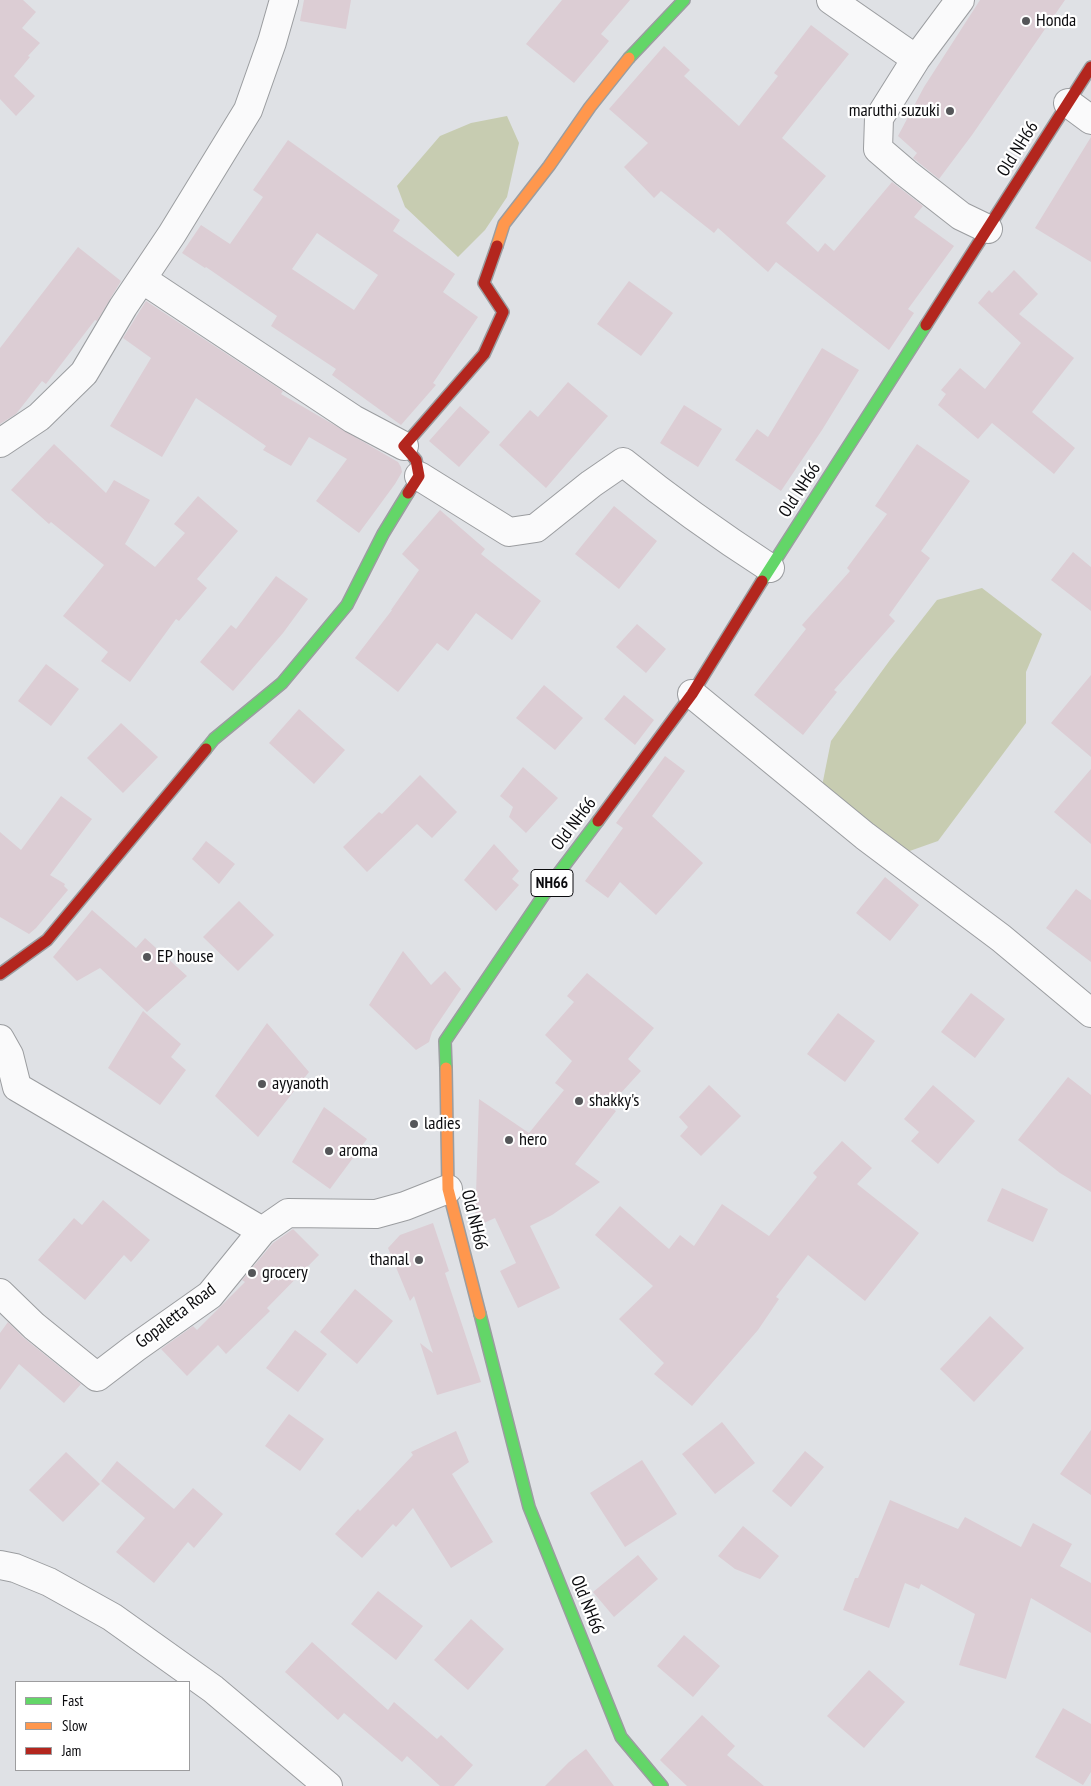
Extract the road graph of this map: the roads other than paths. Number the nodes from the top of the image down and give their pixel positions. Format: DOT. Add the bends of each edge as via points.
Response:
graph roads {
  1 [pos="284,0"];
  2 [pos="684,0"];
  3 [pos="831,0"];
  4 [pos="960,0"];
  5 [pos="916,59"];
  6 [pos="1091,67"];
  7 [pos="1068,103"];
  8 [pos="1091,120"];
  9 [pos="988,229"];
  10 [pos="142,280"];
  11 [pos="0,443"];
  12 [pos="404,446"];
  13 [pos="419,476"];
  14 [pos="770,568"];
  15 [pos="692,694"];
  16 [pos="0,974"];
  17 [pos="1091,1013"];
  18 [pos="0,1039"];
  19 [pos="9,1094"];
  20 [pos="448,1189"];
  21 [pos="262,1231"];
  22 [pos="0,1293"];
  23 [pos="0,1564"];
  24 [pos="328,1786"];
  25 [pos="662,1786"];
  1 -- 10 [label="street" via="248,110"];
  2 -- 12 [label="main road" via="635,51 590,107 504,224 484,283 504,312 484,354"];
  3 -- 5 [label="street"];
  4 -- 5 [label="street"];
  5 -- 9 [label="street" via="879,118 878,149 961,216"];
  6 -- 7 [label="main road, Old NH66 / NH66"];
  7 -- 8 [label="street"];
  7 -- 9 [label="main road, Old NH66 / NH66"];
  9 -- 14 [label="main road, Old NH66 / NH66"];
  10 -- 11 [label="street" via="84,373 39,417"];
  10 -- 12 [label="street" via="354,419"];
  12 -- 13 [label="main road" via="416,460"];
  13 -- 14 [label="street" via="509,532 536,528 623,462 713,531"];
  13 -- 16 [label="main road" via="383,534 347,605 288,676 214,739 47,940"];
  14 -- 15 [label="main road, Old NH66 / NH66"];
  15 -- 17 [label="street" via="865,836 1001,938"];
  15 -- 20 [label="main road, Old NH66 / NH66" via="558,874 445,1041"];
  18 -- 19 [label="street" via="9,1055"];
  19 -- 21 [label="street"];
  20 -- 21 [label="street, Gopaletta Road" via="376,1214 288,1213"];
  20 -- 25 [label="main road, Old NH66 / NH66" via="529,1507 621,1737"];
  21 -- 22 [label="street, Gopaletta Road" via="210,1295 97,1377 34,1326"];
  23 -- 24 [label="street" via="49,1582 112,1618 213,1689"];
}
